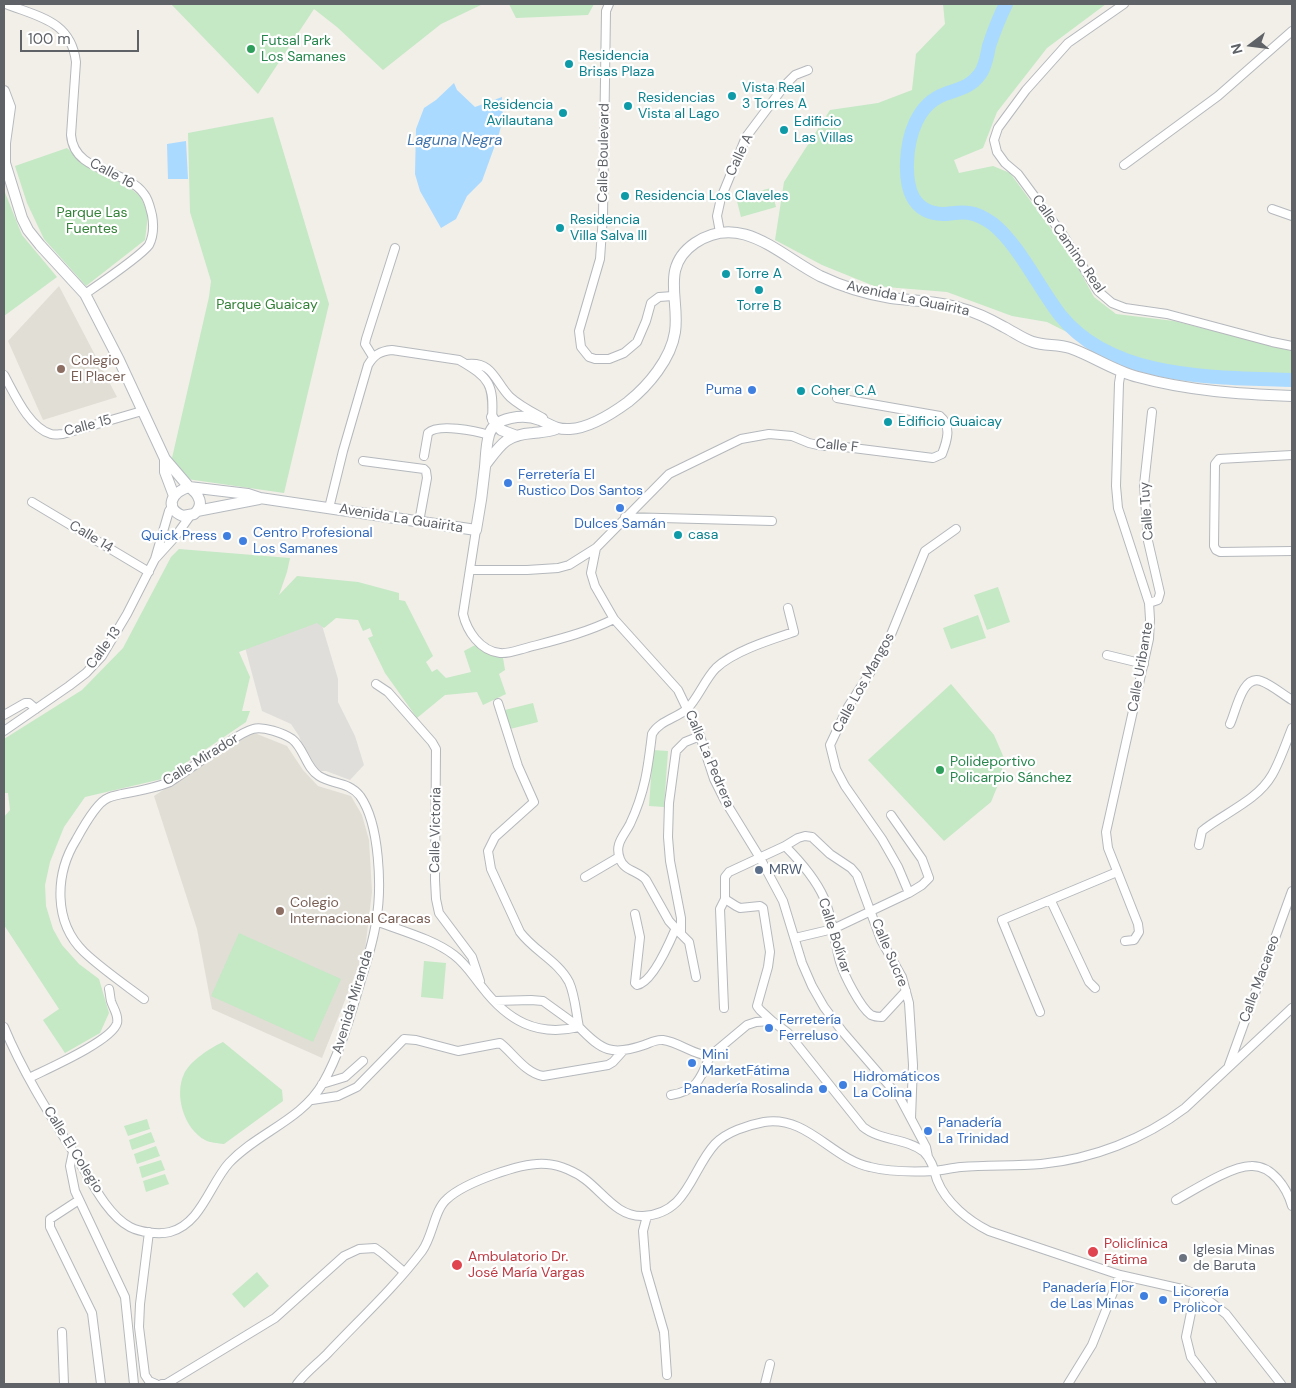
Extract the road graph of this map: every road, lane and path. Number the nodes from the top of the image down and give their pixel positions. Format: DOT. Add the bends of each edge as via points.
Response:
graph roads {
  1 [pos="6,4"];
  2 [pos="609,4"];
  3 [pos="1124,4"];
  4 [pos="1292,31"];
  5 [pos="808,70"];
  6 [pos="4,91"];
  7 [pos="1124,165"];
  8 [pos="1272,209"];
  9 [pos="1292,216"];
  10 [pos="720,232"];
  11 [pos="395,248"];
  12 [pos="85,294"];
  13 [pos="673,296"];
  14 [pos="1292,346"];
  15 [pos="373,357"];
  16 [pos="467,364"];
  17 [pos="1121,371"];
  18 [pos="4,375"];
  19 [pos="1292,396"];
  20 [pos="837,398"];
  21 [pos="142,411"];
  22 [pos="1152,412"];
  23 [pos="491,427"];
  24 [pos="556,429"];
  25 [pos="518,436"];
  26 [pos="1292,455"];
  27 [pos="424,456"];
  28 [pos="165,459"];
  29 [pos="362,461"];
  30 [pos="486,465"];
  31 [pos="189,487"];
  32 [pos="260,498"];
  33 [pos="173,501"];
  34 [pos="32,502"];
  35 [pos="329,508"];
  36 [pos="193,514"];
  37 [pos="625,517"];
  38 [pos="772,521"];
  39 [pos="419,522"];
  40 [pos="956,528"];
  41 [pos="476,530"];
  42 [pos="596,548"];
  43 [pos="1292,551"];
  44 [pos="155,559"];
  45 [pos="470,570"];
  46 [pos="149,572"];
  47 [pos="1149,603"];
  48 [pos="788,608"];
  49 [pos="614,619"];
  50 [pos="1108,656"];
  51 [pos="1144,664"];
  52 [pos="376,684"];
  53 [pos="1292,700"];
  54 [pos="498,703"];
  55 [pos="688,708"];
  56 [pos="36,709"];
  57 [pos="4,715"];
  58 [pos="1230,724"];
  59 [pos="1292,728"];
  60 [pos="4,731"];
  61 [pos="700,736"];
  62 [pos="891,815"];
  63 [pos="1199,845"];
  64 [pos="785,846"];
  65 [pos="619,857"];
  66 [pos="760,858"];
  67 [pos="1117,872"];
  68 [pos="585,877"];
  69 [pos="1292,891"];
  70 [pos="909,893"];
  71 [pos="725,899"];
  72 [pos="1051,900"];
  73 [pos="871,910"];
  74 [pos="636,914"];
  75 [pos="376,921"];
  76 [pos="833,929"];
  77 [pos="678,932"];
  78 [pos="795,938"];
  79 [pos="1125,942"];
  80 [pos="696,977"];
  81 [pos="482,988"];
  82 [pos="1094,988"];
  83 [pos="110,989"];
  84 [pos="906,992"];
  85 [pos="144,999"];
  86 [pos="494,1001"];
  87 [pos="724,1008"];
  88 [pos="1291,1011"];
  89 [pos="1040,1012"];
  90 [pos="772,1021"];
  91 [pos="4,1027"];
  92 [pos="579,1027"];
  93 [pos="4,1042"];
  94 [pos="13,1049"];
  95 [pos="622,1052"];
  96 [pos="710,1056"];
  97 [pos="363,1061"];
  98 [pos="1228,1067"];
  99 [pos="29,1078"];
  100 [pos="322,1084"];
  101 [pos="671,1095"];
  102 [pos="312,1100"];
  103 [pos="911,1120"];
  104 [pos="73,1152"];
  105 [pos="928,1157"];
  106 [pos="935,1171"];
  107 [pos="79,1200"];
  108 [pos="1176,1200"];
  109 [pos="1292,1206"];
  110 [pos="647,1216"];
  111 [pos="150,1232"];
  112 [pos="404,1272"];
  113 [pos="1120,1275"];
  114 [pos="1195,1293"];
  115 [pos="62,1332"];
  116 [pos="770,1364"];
  117 [pos="667,1374"];
  118 [pos="64,1384"];
  119 [pos="101,1384"];
  120 [pos="134,1384"];
  121 [pos="156,1384"];
  122 [pos="162,1384"];
  123 [pos="297,1384"];
  124 [pos="765,1384"];
  125 [pos="1068,1384"];
  126 [pos="1212,1384"];
  127 [pos="1281,1384"];
  1 -- 12 [label="street, Calle 16" via="56,24 69,37 76,62 72,145 93,166 136,186 149,203 154,233 148,246"];
  2 -- 13 [label="street, Calle Boulevard" via="606,11 600,259 579,331 580,347 595,359 608,359 624,353 637,342 653,300"];
  3 -- 14 [label="street, Calle Camino Real" via="1068,43 1014,105 998,128 994,140 997,152 1018,174 1063,235 1098,291 1112,303"];
  4 -- 7 [label="street" via="1218,96"];
  5 -- 10 [label="street, Calle A" via="785,85 746,137 717,216"];
  6 -- 12 [label="street" via="10,114 5,163 19,210 36,239"];
  8 -- 9 [label="street"];
  10 -- 13 [label="street, Avenida La Guairita" via="693,244 681,257 675,270"];
  10 -- 17 [label="street, Avenida La Guairita" via="740,232 756,238 800,265 849,288 967,310 1035,343 1067,347"];
  11 -- 15 [label="street" via="366,339 365,344"];
  12 -- 21 [label="street"];
  13 -- 24 [label="street, Avenida La Guairita" via="675,332 655,374 628,401 607,415 579,428"];
  15 -- 16 [label="street" via="382,351 392,350"];
  15 -- 35 [label="street" via="343,451"];
  16 -- 23 [label="street" via="484,376 490,385"];
  16 -- 24 [label="street" via="485,366 516,402 546,419"];
  17 -- 19 [label="street, Avenida La Guairita" via="1196,390"];
  17 -- 47 [label="street, Calle Uribante" via="1118,508"];
  18 -- 21 [label="street, Calle 15" via="24,412 52,434 64,434"];
  20 -- 37 [label="street, Calle F" via="940,416 946,425 948,439 942,454 933,458 822,446 792,436 769,434 741,439 669,474"];
  21 -- 28 [label="street"];
  22 -- 47 [label="street, Calle Tuy" via="1144,494 1148,541 1160,593 1158,600"];
  23 -- 24 [label="street, Avenida La Guairita" via="505,420 532,418"];
  23 -- 25 [label="street"];
  23 -- 27 [label="street" via="474,431 435,428 428,433"];
  23 -- 30 [label="street, Avenida La Guairita"];
  24 -- 25 [label="street, Avenida La Guairita"];
  25 -- 30 [label="street, Avenida La Guairita" via="503,442"];
  26 -- 43 [label="street" via="1219,459 1215,464 1214,546 1220,552"];
  28 -- 31 [label="street"];
  28 -- 33 [label="street" via="164,472"];
  29 -- 39 [label="street" via="426,470"];
  30 -- 41 [label="street, Avenida La Guairita"];
  31 -- 32 [label="street, Avenida La Guairita"];
  31 -- 33 [label="street" via="178,491"];
  31 -- 36 [label="street" via="200,497"];
  32 -- 35 [label="street, Avenida La Guairita"];
  32 -- 36 [label="street, Avenida La Guairita"];
  33 -- 36 [label="street" via="178,513 183,516"];
  33 -- 44 [label="street, Calle 13"];
  34 -- 46 [label="street, Calle 14"];
  35 -- 39 [label="street, Avenida La Guairita"];
  36 -- 44 [label="street, Calle 13"];
  37 -- 38 [label="street"];
  37 -- 42 [label="street, Calle F"];
  39 -- 41 [label="street, Avenida La Guairita"];
  40 -- 70 [label="street, Calle Los Mangos" via="925,551 890,637 848,707 830,745 836,769 845,786 882,839"];
  41 -- 45 [label="street"];
  42 -- 45 [label="street, Calle F" via="558,568"];
  42 -- 49 [label="street, Calle La Pedrera" via="591,573 594,586"];
  44 -- 46 [label="street, Calle 13"];
  45 -- 49 [label="street" via="463,614 466,626 489,650 501,653 543,644"];
  46 -- 56 [label="street, Calle 13" via="102,656 86,673"];
  47 -- 51 [label="street, Calle Uribante" via="1150,627"];
  48 -- 55 [label="street" via="794,632 724,662 716,668"];
  49 -- 55 [label="street, Calle La Pedrera" via="673,684"];
  50 -- 51 [label="street"];
  51 -- 67 [label="street, Calle Uribante" via="1106,832"];
  52 -- 81 [label="street, Calle Victoria" via="388,692 436,749 436,903 472,957"];
  53 -- 58 [label="street" via="1261,681 1252,681 1244,686"];
  54 -- 92 [label="street" via="518,766 534,802 492,841 488,851 490,864 520,932 569,982"];
  55 -- 61 [label="street, Calle La Pedrera"];
  55 -- 65 [label="street" via="653,732 645,786 618,845"];
  56 -- 57 [label="street" via="25,703"];
  56 -- 60 [label="street, Calle 13"];
  59 -- 63 [label="street" via="1272,776 1248,800 1202,832"];
  61 -- 66 [label="street, Calle La Pedrera" via="714,779"];
  61 -- 77 [label="street" via="685,742 676,751 669,802 670,861 681,918"];
  62 -- 70 [label="street" via="922,859 929,878"];
  64 -- 66 [label="street, Calle Sucre"];
  64 -- 73 [label="street, Calle Sucre" via="798,838 812,837 857,875"];
  64 -- 76 [label="street, Calle Bolívar" via="823,896"];
  65 -- 68 [label="street"];
  65 -- 77 [label="street" via="623,865 646,880"];
  66 -- 71 [label="street, Calle Sucre" via="728,873 725,877"];
  66 -- 78 [label="street, Calle La Pedrera" via="783,901"];
  67 -- 72 [label="street"];
  67 -- 79 [label="street, Calle Uribante" via="1139,932 1134,940"];
  69 -- 98 [label="street, Calle Macareo"];
  70 -- 73 [label="street"];
  71 -- 87 [label="street" via="720,909"];
  71 -- 90 [label="street" via="738,907 763,908 770,952 757,1006"];
  72 -- 82 [label="street"];
  72 -- 89 [label="street" via="1002,920"];
  73 -- 76 [label="street"];
  73 -- 84 [label="street, Calle Sucre" via="881,940 902,976"];
  74 -- 77 [label="street" via="640,936 637,985 645,982"];
  75 -- 81 [label="street" via="447,950 469,970"];
  75 -- 85 [label="street, Calle Mirador" via="379,883 375,839 367,809 359,796 343,783 319,776 291,738 279,732 254,728 170,782 106,798 89,818 65,863 60,886 61,910 68,930 83,951"];
  75 -- 100 [label="street, Avenida Miranda" via="343,1040"];
  76 -- 78 [label="street"];
  76 -- 84 [label="street, Calle Bolívar" via="840,963 873,1016 882,1017"];
  77 -- 80 [label="street" via="688,942"];
  78 -- 103 [label="street, Calle La Pedrera" via="802,962 824,1007 900,1098"];
  81 -- 86 [label="street"];
  83 -- 99 [label="street" via="118,1017 112,1032"];
  84 -- 103 [label="street, Calle Sucre" via="913,1065"];
  86 -- 92 [label="street" via="543,1001"];
  86 -- 92 [label="street" via="533,1027 558,1031"];
  88 -- 98 [label="street"];
  90 -- 96 [label="street" via="750,1024"];
  90 -- 105 [label="street" via="788,1033 863,1128 916,1147"];
  91 -- 94 [label="street, Calle El Colegio"];
  92 -- 95 [label="street" via="600,1046"];
  93 -- 94 [label="street, Calle El Colegio"];
  94 -- 99 [label="street, Calle El Colegio"];
  95 -- 96 [label="street" via="661,1040"];
  95 -- 102 [label="street" via="608,1065 543,1076 532,1072 500,1043 458,1051 404,1039 357,1087 338,1096"];
  96 -- 101 [label="street" via="695,1085"];
  97 -- 100 [label="street" via="346,1077"];
  98 -- 106 [label="street" via="1185,1108 1123,1144 1050,1162"];
  99 -- 104 [label="street, Calle El Colegio"];
  100 -- 102 [label="street, Avenida Miranda"];
  102 -- 111 [label="street, Avenida Miranda" via="229,1163 185,1225 170,1232"];
  103 -- 105 [label="street, Calle La Pedrera"];
  104 -- 107 [label="street" via="70,1166"];
  104 -- 111 [label="street, Calle El Colegio" via="111,1211 130,1226"];
  105 -- 106 [label="street, Calle La Pedrera"];
  106 -- 110 [label="street" via="871,1168 844,1156 807,1131 781,1122 766,1122 738,1130 716,1142 678,1202 667,1210"];
  106 -- 113 [label="street, Calle La Pedrera" via="941,1187 964,1216 989,1232"];
  107 -- 119 [label="street" via="50,1218 49,1222 92,1313"];
  107 -- 120 [label="street" via="125,1296"];
  108 -- 109 [label="street" via="1251,1165 1274,1174"];
  110 -- 112 [label="street" via="631,1215 616,1208 586,1180 572,1172 547,1164 520,1166 471,1184 448,1197 423,1250"];
  110 -- 117 [label="street" via="643,1231 645,1262 664,1332"];
  111 -- 121 [label="street" via="140,1326 145,1375"];
  112 -- 122 [label="street" via="375,1248 359,1249 344,1256 276,1318"];
  112 -- 123 [label="street"];
  113 -- 114 [label="street, Calle La Pedrera"];
  113 -- 125 [label="street" via="1092,1345"];
  114 -- 126 [label="street" via="1186,1337 1191,1356"];
  114 -- 127 [label="street, Calle La Pedrera" via="1226,1314"];
  115 -- 118 [label="street"];
  116 -- 124 [label="street"];
}
